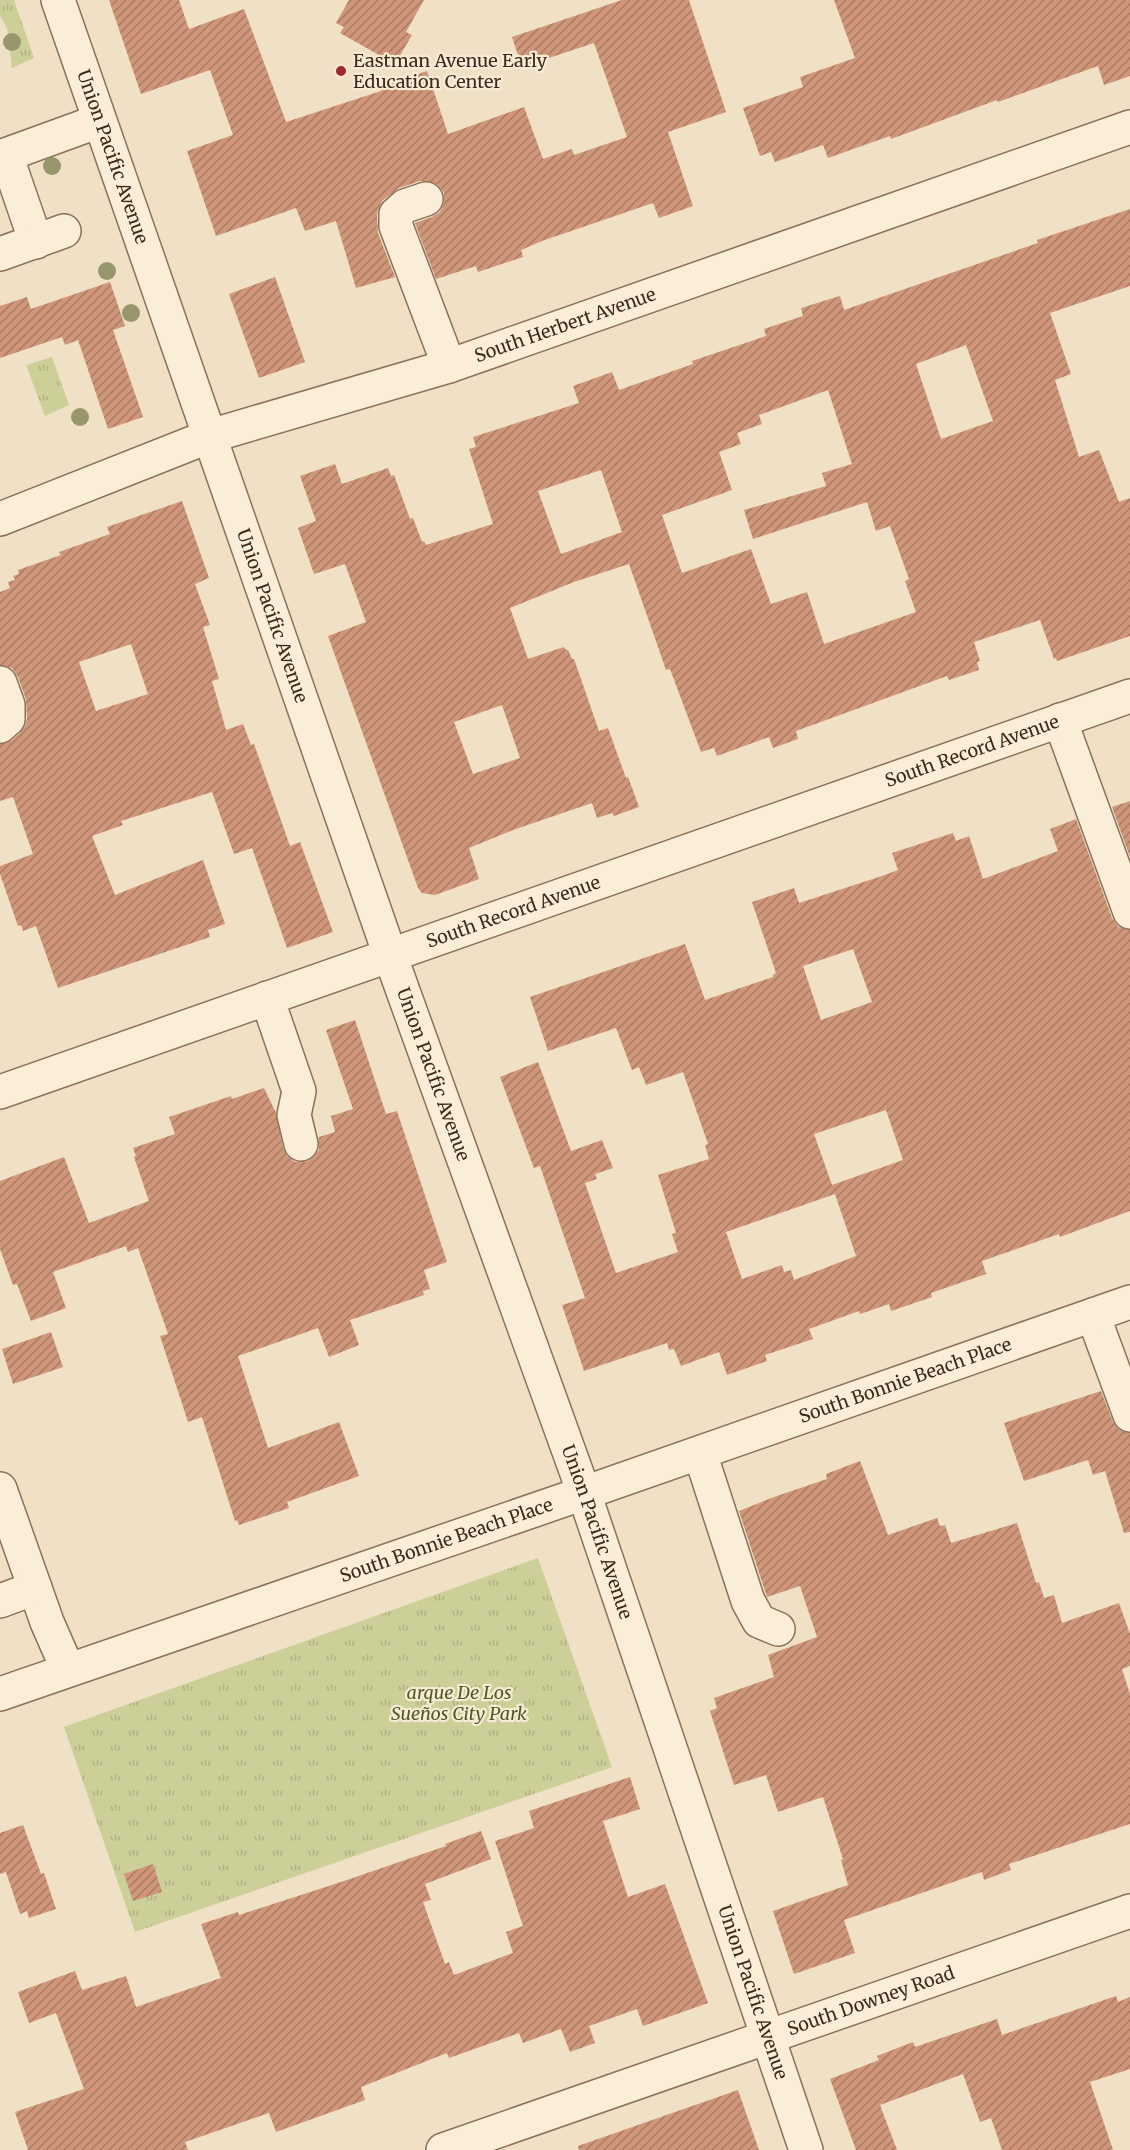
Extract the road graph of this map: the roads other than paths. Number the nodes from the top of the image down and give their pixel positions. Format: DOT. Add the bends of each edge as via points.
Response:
graph roads {
  1 [pos="58,0"];
  2 [pos="99,121"];
  3 [pos="1130,127"];
  4 [pos="3,156"];
  5 [pos="426,199"];
  6 [pos="0,254"];
  7 [pos="449,366"];
  8 [pos="210,436"];
  9 [pos="0,519"];
  10 [pos="0,683"];
  11 [pos="1130,696"];
  12 [pos="1060,720"];
  13 [pos="0,726"];
  14 [pos="1130,912"];
  15 [pos="390,955"];
  16 [pos="267,998"];
  17 [pos="0,1092"];
  18 [pos="301,1144"];
  19 [pos="1130,1302"];
  20 [pos="1093,1315"];
  21 [pos="1130,1415"];
  22 [pos="700,1453"];
  23 [pos="0,1489"];
  24 [pos="584,1493"];
  25 [pos="35,1588"];
  26 [pos="0,1601"];
  27 [pos="778,1629"];
  28 [pos="68,1670"];
  29 [pos="0,1694"];
  30 [pos="1130,1911"];
  31 [pos="767,2038"];
  32 [pos="443,2150"];
  33 [pos="806,2150"];
  1 -- 2 [label="street, Union Pacific Avenue"];
  2 -- 4 [label="street"];
  2 -- 8 [label="street, Union Pacific Avenue"];
  3 -- 7 [label="street, South Herbert Avenue"];
  4 -- 6 [label="street" via="50,237"];
  5 -- 7 [label="street" via="405,206 396,214 396,226"];
  7 -- 8 [label="street, South Herbert Avenue"];
  8 -- 9 [label="street, South Herbert Avenue"];
  8 -- 15 [label="street, Union Pacific Avenue"];
  10 -- 13 [label="street" via="8,705 8,719"];
  11 -- 12 [label="street, South Record Avenue"];
  12 -- 14 [label="street"];
  12 -- 15 [label="street, South Record Avenue"];
  15 -- 16 [label="street, South Record Avenue"];
  15 -- 24 [label="street, Union Pacific Avenue"];
  16 -- 17 [label="street, South Record Avenue"];
  16 -- 18 [label="street" via="298,1090 294,1115"];
  19 -- 20 [label="street, South Bonnie Beach Place"];
  20 -- 21 [label="street"];
  20 -- 22 [label="street, South Bonnie Beach Place"];
  22 -- 24 [label="street, South Bonnie Beach Place"];
  22 -- 27 [label="street" via="748,1602 759,1621"];
  23 -- 25 [label="street"];
  24 -- 28 [label="street, South Bonnie Beach Place"];
  24 -- 31 [label="street, Union Pacific Avenue"];
  25 -- 26 [label="street"];
  25 -- 28 [label="street"];
  28 -- 29 [label="street, South Bonnie Beach Place"];
  30 -- 31 [label="street, South Downey Road"];
  31 -- 32 [label="street, South Downey Road"];
  31 -- 33 [label="street, Union Pacific Avenue"];
}
